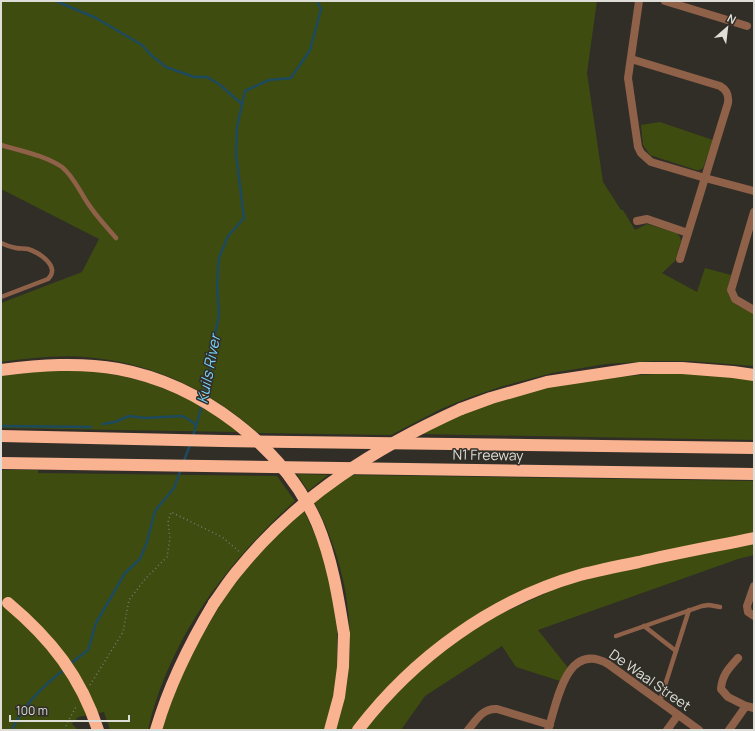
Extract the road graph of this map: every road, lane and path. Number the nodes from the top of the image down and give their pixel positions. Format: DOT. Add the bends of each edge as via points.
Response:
graph roads {
  1 [pos="639,1"];
  2 [pos="665,1"];
  3 [pos="747,26"];
  4 [pos="631,59"];
  5 [pos="1,146"];
  6 [pos="705,178"];
  7 [pos="754,191"];
  8 [pos="754,212"];
  9 [pos="637,221"];
  10 [pos="688,233"];
  11 [pos="116,238"];
  12 [pos="1,243"];
  13 [pos="680,260"];
  14 [pos="1,297"];
  15 [pos="754,310"];
  16 [pos="1,370"];
  17 [pos="754,374"];
  18 [pos="1,436"];
  19 [pos="754,448"];
  20 [pos="1,463"];
  21 [pos="754,474"];
  22 [pos="754,538"];
  23 [pos="242,553"];
  24 [pos="754,586"];
  25 [pos="5,600"];
  26 [pos="720,607"];
  27 [pos="689,610"];
  28 [pos="754,616"];
  29 [pos="644,626"];
  30 [pos="616,636"];
  31 [pos="676,651"];
  32 [pos="738,658"];
  33 [pos="87,690"];
  34 [pos="660,701"];
  35 [pos="79,703"];
  36 [pos="746,706"];
  37 [pos="754,708"];
  38 [pos="678,715"];
  39 [pos="549,728"];
  40 [pos="65,730"];
  41 [pos="98,730"];
  42 [pos="156,730"];
  43 [pos="330,730"];
  44 [pos="358,730"];
  45 [pos="468,730"];
  46 [pos="667,730"];
  47 [pos="699,730"];
  48 [pos="729,730"];
  1 -- 4 [label="street"];
  2 -- 3 [label="street"];
  4 -- 6 [label="street" via="628,78 641,153 651,162"];
  4 -- 6 [label="street" via="720,86 727,92 728,103"];
  5 -- 11 [label="lane" via="36,155 62,168 70,175 87,203"];
  6 -- 7 [label="street"];
  6 -- 10 [label="street"];
  8 -- 15 [label="street" via="731,290 735,299"];
  9 -- 10 [label="street" via="647,219"];
  10 -- 13 [label="street"];
  12 -- 14 [label="lane" via="29,250 46,260 53,270 48,279"];
  16 -- 43 [label="highway, bridge" via="61,364 100,366 144,375 166,383 228,416 276,461 299,491 316,522 332,569 344,634 344,667"];
  17 -- 42 [label="highway, bridge" via="682,368 640,368 547,382 461,409 388,445 336,478 282,523 238,569 197,631 162,709"];
  18 -- 19 [label="highway, N1 Freeway"];
  20 -- 21 [label="highway, N1 Freeway"];
  22 -- 44 [label="highway" via="580,575 542,588 504,606 425,659 390,692"];
  23 -- 33 [label="path" via="222,537 171,512 168,522 170,538 167,557 129,600 123,632"];
  24 -- 28 [label="street" via="747,606 748,612"];
  25 -- 41 [label="highway, bridge" via="24,616 67,664 90,707"];
  26 -- 27 [label="lane" via="709,605"];
  27 -- 29 [label="lane"];
  27 -- 31 [label="lane"];
  29 -- 30 [label="lane"];
  29 -- 31 [label="lane"];
  31 -- 34 [label="lane"];
  32 -- 36 [label="street" via="727,670 721,689 728,697"];
  34 -- 38 [label="street, De Waal Street"];
  34 -- 39 [label="street, De Waal Street" via="604,661 584,660 575,664 566,675"];
  35 -- 40 [label="path" via="66,723"];
  36 -- 37 [label="street"];
  36 -- 48 [label="street"];
  38 -- 46 [label="street"];
  38 -- 47 [label="street, De Waal Street"];
  39 -- 45 [label="street" via="491,709 485,711"];
}
